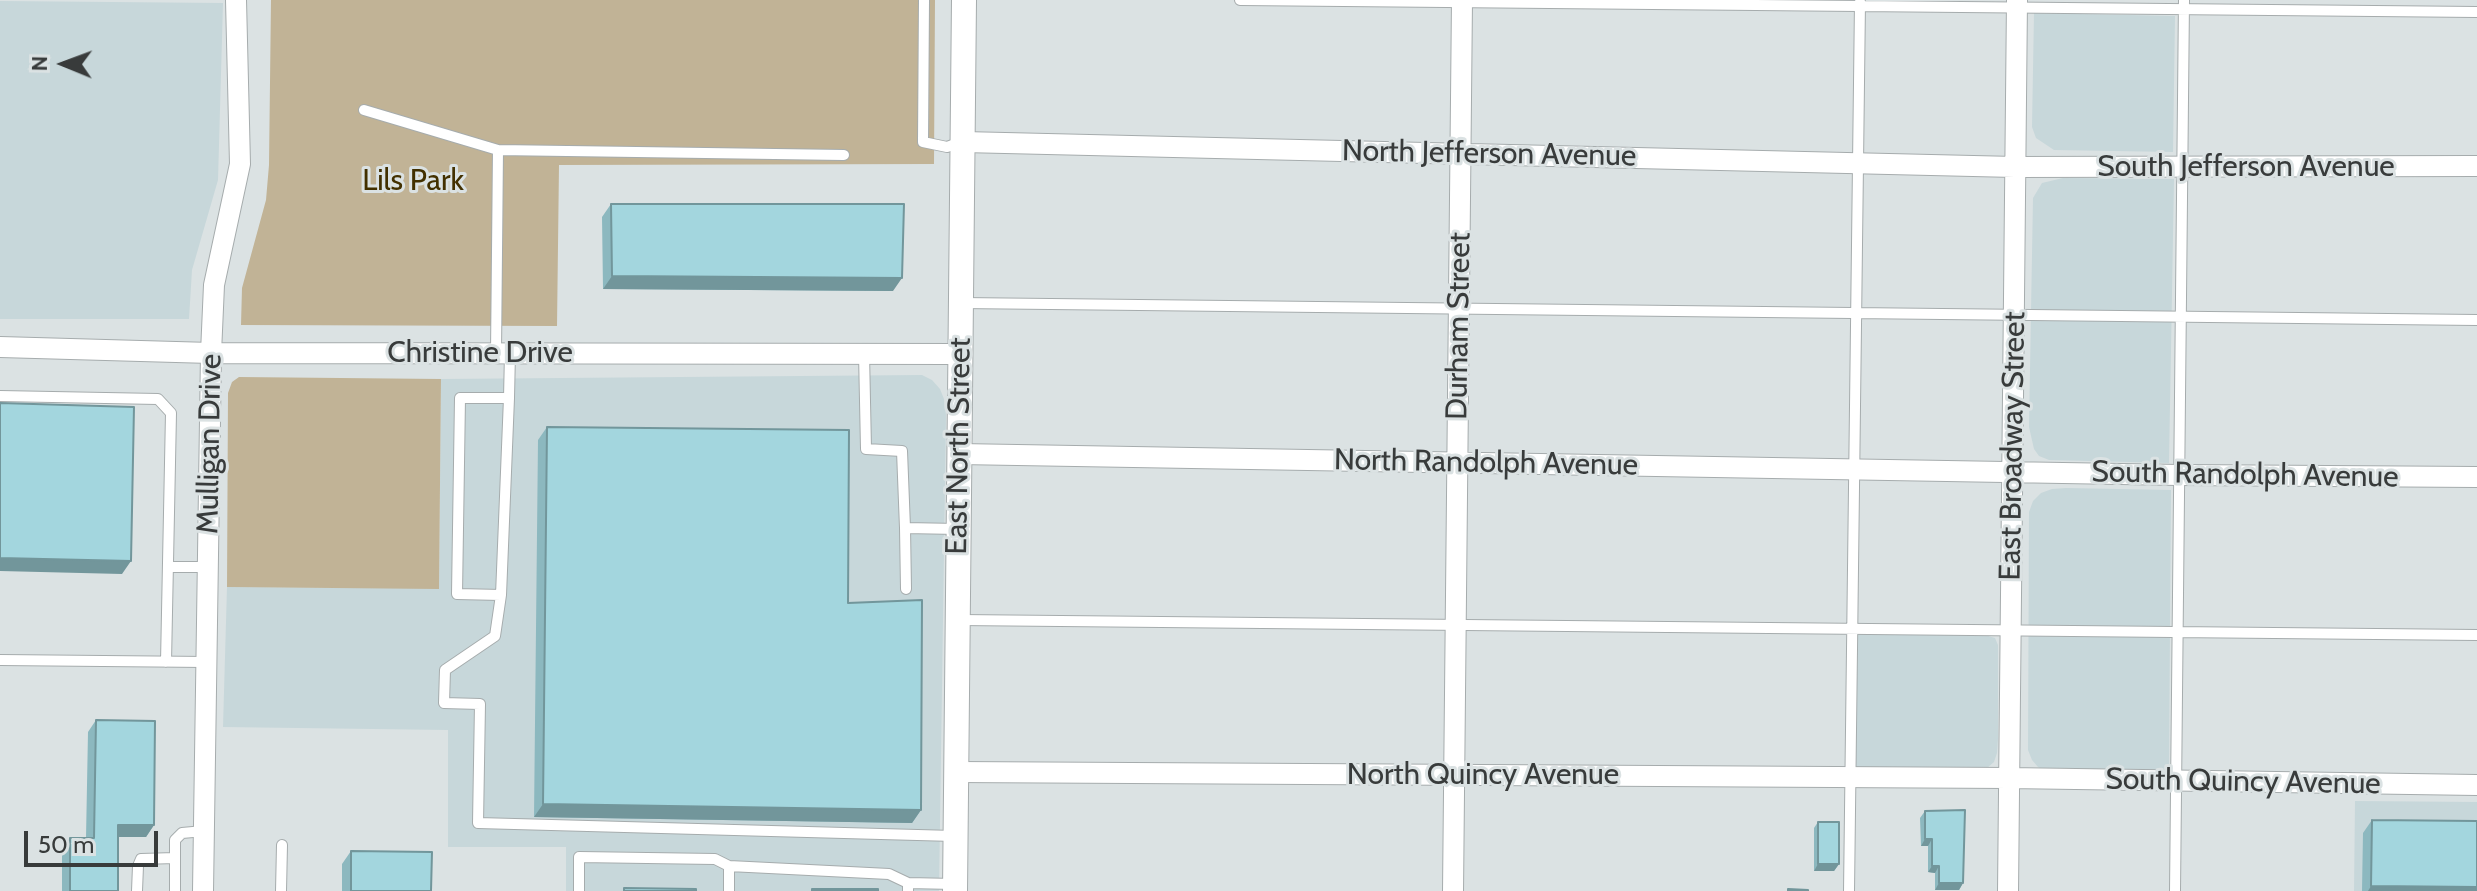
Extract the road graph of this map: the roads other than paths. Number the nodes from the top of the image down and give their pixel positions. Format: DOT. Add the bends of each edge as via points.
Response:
graph roads {
  1 [pos="236,0"];
  2 [pos="924,0"];
  3 [pos="964,0"];
  4 [pos="1240,0"];
  5 [pos="1462,1"];
  6 [pos="1860,3"];
  7 [pos="2017,4"];
  8 [pos="2184,5"];
  9 [pos="2477,12"];
  10 [pos="364,110"];
  11 [pos="963,142"];
  12 [pos="498,150"];
  13 [pos="1461,154"];
  14 [pos="844,155"];
  15 [pos="1858,163"];
  16 [pos="2477,166"];
  17 [pos="2015,167"];
  18 [pos="2182,167"];
  19 [pos="961,303"];
  20 [pos="1459,308"];
  21 [pos="1856,313"];
  22 [pos="2014,314"];
  23 [pos="2181,316"];
  24 [pos="2477,320"];
  25 [pos="0,347"];
  26 [pos="211,353"];
  27 [pos="503,353"];
  28 [pos="864,353"];
  29 [pos="960,354"];
  30 [pos="0,396"];
  31 [pos="509,398"];
  32 [pos="959,454"];
  33 [pos="1458,463"];
  34 [pos="1855,469"];
  35 [pos="2012,472"];
  36 [pos="2179,475"];
  37 [pos="2477,477"];
  38 [pos="905,528"];
  39 [pos="958,529"];
  40 [pos="168,567"];
  41 [pos="208,567"];
  42 [pos="906,589"];
  43 [pos="501,595"];
  44 [pos="958,620"];
  45 [pos="1456,625"];
  46 [pos="1853,629"];
  47 [pos="2011,630"];
  48 [pos="2178,632"];
  49 [pos="2477,635"];
  50 [pos="0,660"];
  51 [pos="166,662"];
  52 [pos="206,662"];
  53 [pos="956,772"];
  54 [pos="1455,775"];
  55 [pos="1851,777"];
  56 [pos="2009,778"];
  57 [pos="2176,781"];
  58 [pos="2477,785"];
  59 [pos="204,831"];
  60 [pos="955,836"];
  61 [pos="282,845"];
  62 [pos="175,858"];
  63 [pos="729,866"];
  64 [pos="908,887"];
  65 [pos="955,888"];
  66 [pos="137,891"];
  67 [pos="175,891"];
  68 [pos="203,891"];
  69 [pos="281,891"];
  70 [pos="579,891"];
  71 [pos="729,891"];
  72 [pos="1453,891"];
  73 [pos="1849,891"];
  74 [pos="2008,891"];
  75 [pos="2175,891"];
  1 -- 26 [label="street, Mulligan Drive" via="240,164 214,285"];
  2 -- 11 [label="lane" via="923,142 947,147"];
  3 -- 11 [label="street, East North Street"];
  4 -- 5 [label="lane"];
  5 -- 6 [label="lane"];
  5 -- 13 [label="street, Durham Street"];
  6 -- 7 [label="lane"];
  6 -- 15 [label="lane"];
  7 -- 8 [label="lane"];
  7 -- 17 [label="street, East Broadway Street"];
  8 -- 9 [label="lane"];
  8 -- 18 [label="lane"];
  10 -- 12 [label="lane"];
  11 -- 13 [label="street, North Jefferson Avenue"];
  11 -- 19 [label="street, East North Street"];
  12 -- 14 [label="lane"];
  12 -- 27 [label="lane"];
  13 -- 15 [label="street, North Jefferson Avenue"];
  13 -- 20 [label="street, Durham Street"];
  15 -- 17 [label="street, North Jefferson Avenue"];
  15 -- 21 [label="lane"];
  16 -- 18 [label="street, South Jefferson Avenue"];
  17 -- 18 [label="street, South Jefferson Avenue"];
  17 -- 22 [label="street, East Broadway Street"];
  18 -- 23 [label="lane"];
  19 -- 20 [label="lane"];
  19 -- 29 [label="street, East North Street"];
  20 -- 21 [label="lane"];
  20 -- 33 [label="street, Durham Street"];
  21 -- 22 [label="lane"];
  21 -- 34 [label="lane"];
  22 -- 23 [label="lane"];
  22 -- 35 [label="street, East Broadway Street"];
  23 -- 24 [label="lane"];
  23 -- 36 [label="lane"];
  25 -- 26 [label="street, Christine Drive"];
  26 -- 27 [label="street, Christine Drive"];
  26 -- 41 [label="street, Mulligan Drive"];
  27 -- 28 [label="street, Christine Drive"];
  27 -- 31 [label="lane"];
  28 -- 29 [label="street, Christine Drive"];
  28 -- 38 [label="lane" via="866,449 902,451"];
  29 -- 32 [label="street, East North Street"];
  30 -- 40 [label="lane" via="158,399 171,413"];
  31 -- 43 [label="lane"];
  31 -- 43 [label="lane" via="460,398 457,594"];
  32 -- 33 [label="street, North Randolph Avenue"];
  32 -- 39 [label="street, East North Street"];
  33 -- 34 [label="street, North Randolph Avenue"];
  33 -- 45 [label="street, Durham Street"];
  34 -- 35 [label="street, North Randolph Avenue"];
  34 -- 46 [label="lane"];
  35 -- 36 [label="street, South Randolph Avenue"];
  35 -- 47 [label="street, East Broadway Street"];
  36 -- 37 [label="street, South Randolph Avenue"];
  36 -- 48 [label="lane"];
  38 -- 39 [label="lane"];
  38 -- 42 [label="lane"];
  39 -- 44 [label="street, East North Street"];
  40 -- 41 [label="lane"];
  40 -- 51 [label="lane"];
  41 -- 52 [label="street, Mulligan Drive"];
  43 -- 60 [label="lane" via="495,636 445,670 444,703 480,704 478,823"];
  44 -- 45 [label="lane"];
  44 -- 53 [label="street, East North Street"];
  45 -- 46 [label="lane"];
  45 -- 54 [label="street, Durham Street"];
  46 -- 47 [label="lane"];
  46 -- 55 [label="lane"];
  47 -- 48 [label="lane"];
  47 -- 56 [label="street, East Broadway Street"];
  48 -- 49 [label="lane"];
  48 -- 57 [label="lane"];
  50 -- 51 [label="lane"];
  51 -- 52 [label="lane"];
  52 -- 59 [label="street, Mulligan Drive"];
  53 -- 54 [label="street, North Quincy Avenue"];
  53 -- 60 [label="street, East North Street"];
  54 -- 55 [label="street, North Quincy Avenue"];
  54 -- 72 [label="street, Durham Street"];
  55 -- 56 [label="street, North Quincy Avenue"];
  55 -- 73 [label="lane"];
  56 -- 57 [label="street, South Quincy Avenue"];
  56 -- 74 [label="street, East Broadway Street"];
  57 -- 58 [label="street, South Quincy Avenue"];
  57 -- 75 [label="lane"];
  59 -- 62 [label="lane" via="182,833 175,840"];
  59 -- 68 [label="street, Mulligan Drive"];
  60 -- 65 [label="street, East North Street"];
  61 -- 69 [label="lane"];
  62 -- 66 [label="lane" via="141,859"];
  62 -- 67 [label="lane"];
  63 -- 64 [label="lane" via="889,874"];
  63 -- 70 [label="lane" via="715,859 579,857"];
  63 -- 71 [label="lane"];
  64 -- 65 [label="lane"];
}
